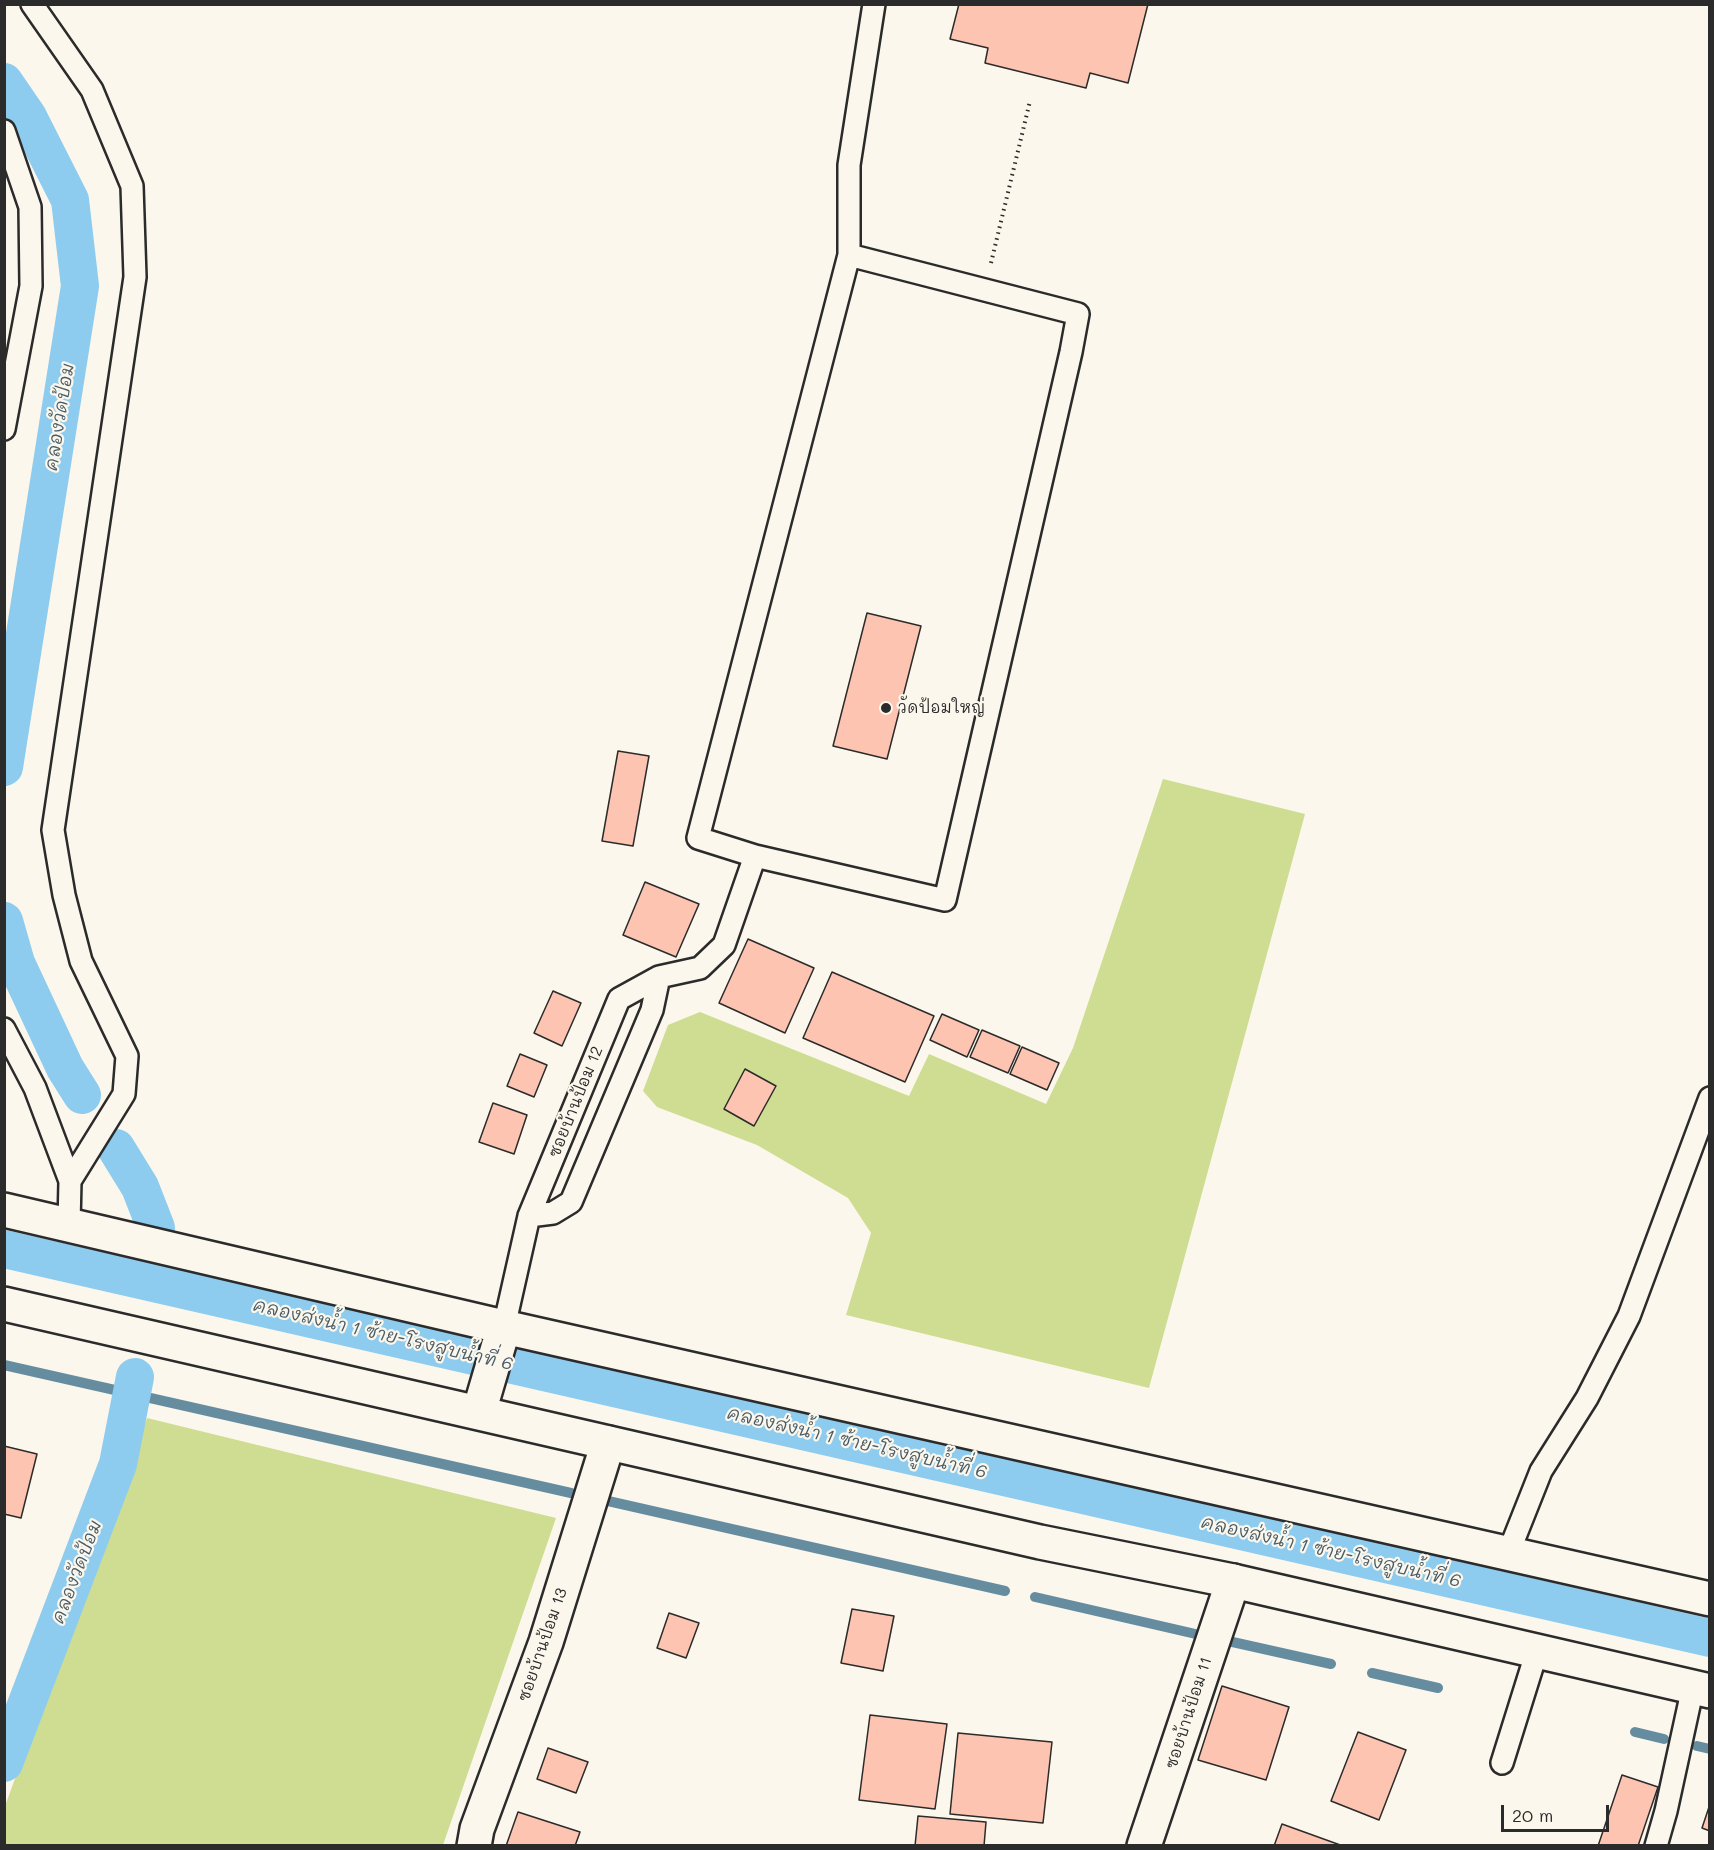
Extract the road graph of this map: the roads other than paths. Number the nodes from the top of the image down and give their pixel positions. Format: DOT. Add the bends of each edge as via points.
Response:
graph roads {
  1 [pos="32,4"];
  2 [pos="874,4"];
  3 [pos="4,131"];
  4 [pos="849,255"];
  5 [pos="4,429"];
  6 [pos="755,856"];
  7 [pos="659,977"];
  8 [pos="4,1029"];
  9 [pos="1710,1098"];
  10 [pos="70,1181"];
  11 [pos="4,1210"];
  12 [pos="529,1216"];
  13 [pos="69,1224"];
  14 [pos="4,1304"];
  15 [pos="501,1336"];
  16 [pos="483,1399"];
  17 [pos="608,1443"];
  18 [pos="1508,1554"];
  19 [pos="1233,1581"];
  20 [pos="1710,1599"];
  21 [pos="1537,1651"];
  22 [pos="1701,1689"];
  23 [pos="1502,1763"];
  24 [pos="474,1845"];
  25 [pos="1144,1845"];
  26 [pos="1656,1845"];
  1 -- 10 [label="lane" via="92,90 132,186 134,231 135,276 54,830 64,895 81,961 127,1056 124,1094"];
  2 -- 4 [label="lane" via="849,165"];
  3 -- 5 [label="lane" via="30,207 31,286"];
  4 -- 6 [label="lane" via="698,838"];
  4 -- 6 [label="lane" via="1078,314 945,900"];
  6 -- 7 [label="lane, ซอยบ้านป้อม 12" via="724,945 700,968"];
  7 -- 12 [label="lane, ซอยบ้านป้อม 12" via="619,999"];
  7 -- 12 [label="lane" via="652,1010 570,1202 553,1214"];
  8 -- 10 [label="lane" via="35,1088"];
  9 -- 18 [label="lane" via="1629,1316 1587,1398 1541,1471"];
  10 -- 13 [label="lane"];
  11 -- 13 [label="street"];
  12 -- 15 [label="lane, ซอยบ้านป้อม 12"];
  13 -- 15 [label="street"];
  14 -- 16 [label="street"];
  15 -- 16 [label="street, ซอยบ้านป้อม 12"];
  15 -- 18 [label="street"];
  16 -- 17 [label="street"];
  17 -- 19 [label="street" via="1040,1542"];
  17 -- 24 [label="street, ซอยบ้านป้อม 13" via="546,1642"];
  18 -- 20 [label="street"];
  19 -- 21 [label="street"];
  19 -- 25 [label="street, ซอยบ้านป้อม 11"];
  21 -- 22 [label="street"];
  21 -- 23 [label="lane"];
  22 -- 26 [label="lane"];
}
